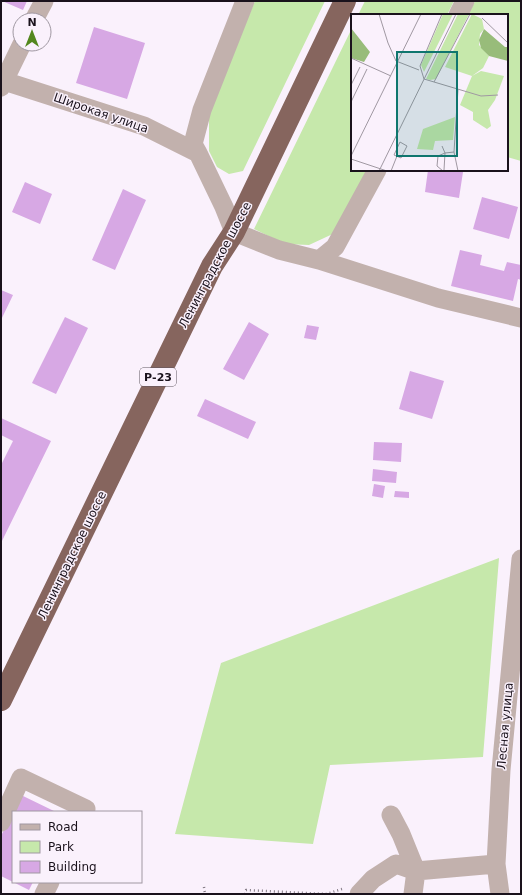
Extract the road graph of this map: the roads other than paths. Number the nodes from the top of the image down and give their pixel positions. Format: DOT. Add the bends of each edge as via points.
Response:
graph roads {
  1 [pos="44,1"];
  2 [pos="245,1"];
  3 [pos="345,1"];
  4 [pos="465,1"];
  5 [pos="38,12"];
  6 [pos="458,14"];
  7 [pos="18,52"];
  8 [pos="2,83"];
  9 [pos="198,153"];
  10 [pos="376,171"];
  11 [pos="234,232"];
  12 [pos="319,260"];
  13 [pos="521,318"];
  14 [pos="521,559"];
  15 [pos="1,700"];
  16 [pos="85,811"];
  17 [pos="391,815"];
  18 [pos="1,822"];
  19 [pos="496,864"];
  20 [pos="416,870"];
  21 [pos="50,883"];
  22 [pos="44,894"];
  23 [pos="359,894"];
  24 [pos="413,894"];
  25 [pos="500,894"];
  1 -- 5 [label="street"];
  2 -- 9 [label="street" via="200,116 193,144"];
  3 -- 11 [label="highway, Ленинградское шоссе / Р-23"];
  4 -- 6 [label="street"];
  7 -- 8 [label="street"];
  8 -- 9 [label="street, Широкая улица" via="144,126"];
  9 -- 11 [label="street"];
  10 -- 12 [label="street" via="335,247"];
  11 -- 12 [label="street" via="279,250"];
  11 -- 15 [label="highway, Ленинградское шоссе / Р-23" via="212,266"];
  12 -- 13 [label="street" via="438,298"];
  14 -- 19 [label="street, Лесная улица" via="501,770"];
  16 -- 18 [label="street" via="86,809 22,778"];
  17 -- 20 [label="street"];
  19 -- 20 [label="street"];
  19 -- 25 [label="street, Лесная улица"];
  20 -- 23 [label="street" via="396,864 373,879"];
  20 -- 24 [label="street"];
  21 -- 22 [label="street"];
}
